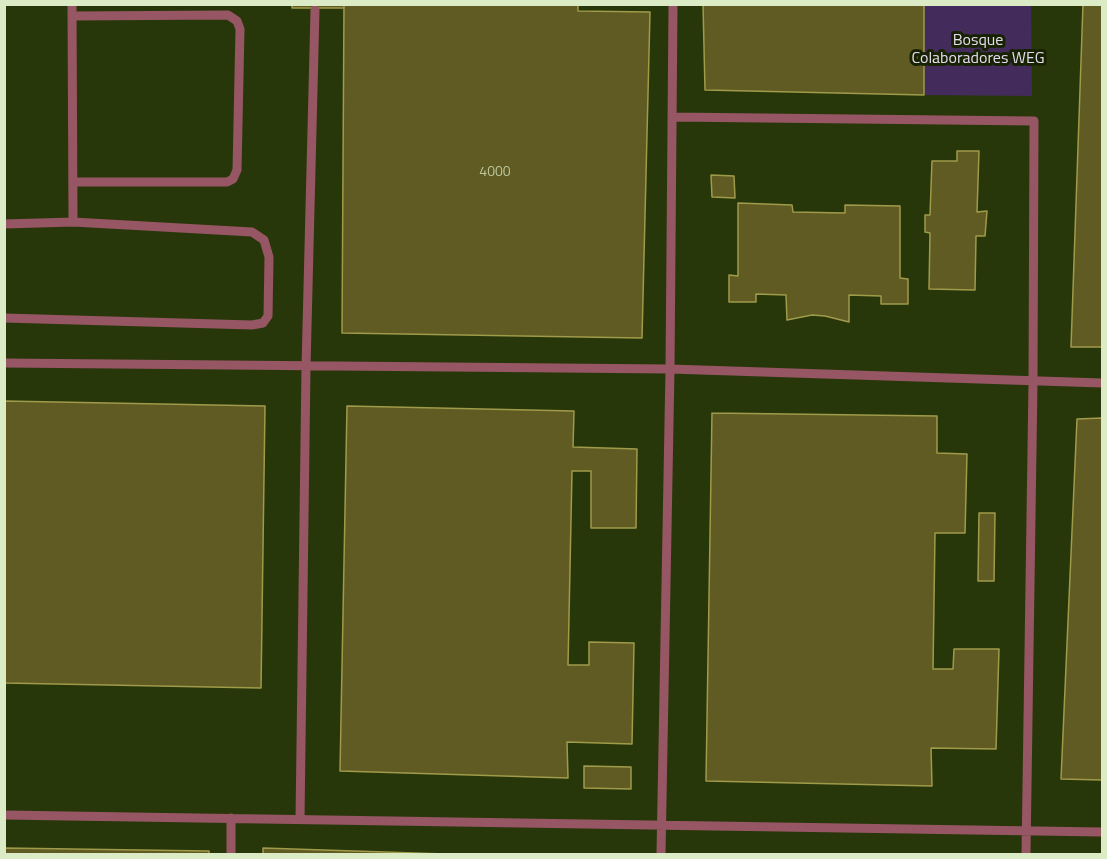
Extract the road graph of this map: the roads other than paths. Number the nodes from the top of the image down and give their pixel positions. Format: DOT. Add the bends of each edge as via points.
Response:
graph roads {
  1 [pos="72,4"];
  2 [pos="673,4"];
  3 [pos="315,10"];
  4 [pos="72,16"];
  5 [pos="673,117"];
  6 [pos="73,183"];
  7 [pos="73,222"];
  8 [pos="4,224"];
  9 [pos="4,318"];
  10 [pos="4,363"];
  11 [pos="306,367"];
  12 [pos="670,369"];
  13 [pos="1033,382"];
  14 [pos="1102,383"];
  15 [pos="4,815"];
  16 [pos="231,818"];
  17 [pos="300,819"];
  18 [pos="661,826"];
  19 [pos="1026,831"];
  20 [pos="1102,832"];
  21 [pos="231,855"];
  22 [pos="661,855"];
  23 [pos="1026,855"];
  1 -- 4 [label="lane"];
  2 -- 5 [label="lane"];
  3 -- 11 [label="lane"];
  4 -- 6 [label="lane"];
  4 -- 6 [label="lane" via="228,15 240,29 237,170 233,179"];
  5 -- 12 [label="lane"];
  5 -- 13 [label="lane" via="1034,121"];
  6 -- 7 [label="lane"];
  7 -- 8 [label="lane"];
  7 -- 9 [label="lane" via="252,232 264,240 269,257 268,316 263,323 252,325"];
  10 -- 11 [label="lane"];
  11 -- 12 [label="lane"];
  11 -- 17 [label="lane"];
  12 -- 13 [label="lane"];
  12 -- 18 [label="lane"];
  13 -- 14 [label="lane"];
  13 -- 19 [label="lane"];
  15 -- 16 [label="lane"];
  16 -- 17 [label="lane"];
  16 -- 21 [label="lane"];
  17 -- 18 [label="lane"];
  18 -- 19 [label="lane"];
  18 -- 22 [label="lane"];
  19 -- 20 [label="lane"];
  19 -- 23 [label="lane"];
}
